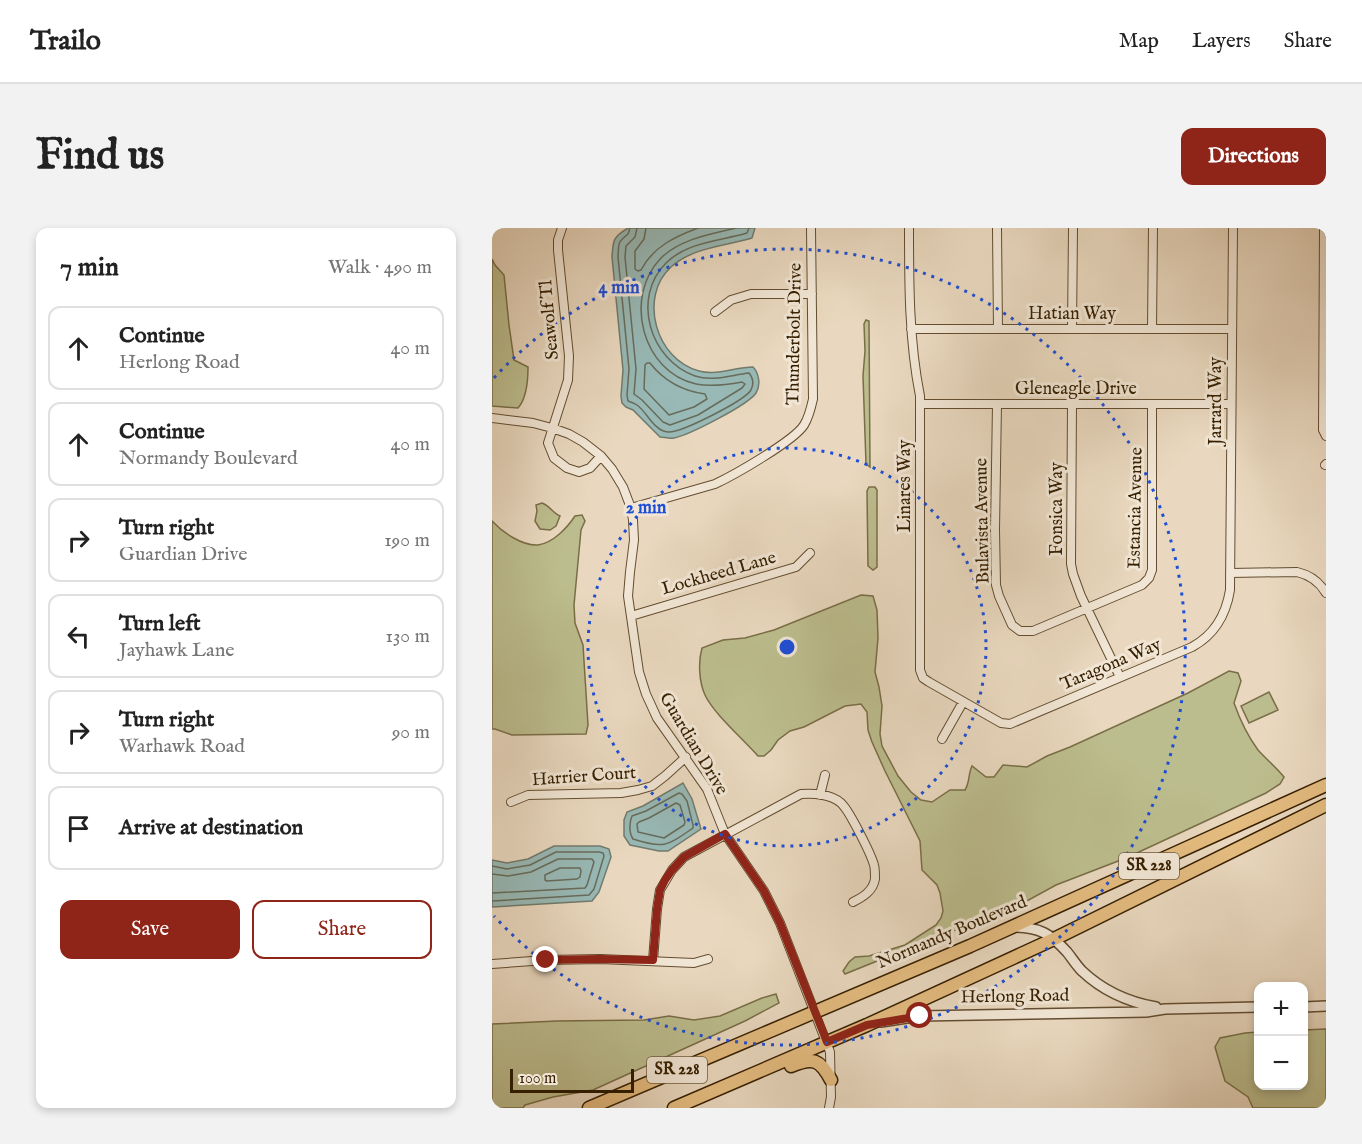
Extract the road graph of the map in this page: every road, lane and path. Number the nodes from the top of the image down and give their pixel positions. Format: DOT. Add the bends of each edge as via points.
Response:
graph roads {
  1 [pos="562,228"];
  2 [pos="811,228"];
  3 [pos="909,228"];
  4 [pos="997,228"];
  5 [pos="1073,228"];
  6 [pos="1153,228"];
  7 [pos="1233,228"];
  8 [pos="1324,228"];
  9 [pos="812,294"];
  10 [pos="1324,307"];
  11 [pos="715,312"];
  12 [pos="911,329"];
  13 [pos="998,329"];
  14 [pos="1072,329"];
  15 [pos="1152,329"];
  16 [pos="1232,329"];
  17 [pos="920,404"];
  18 [pos="997,404"];
  19 [pos="1072,404"];
  20 [pos="1152,404"];
  21 [pos="1231,404"];
  22 [pos="492,418"];
  23 [pos="552,428"];
  24 [pos="1326,436"];
  25 [pos="601,456"];
  26 [pos="631,508"];
  27 [pos="810,553"];
  28 [pos="1230,573"];
  29 [pos="1326,592"];
  30 [pos="1087,608"];
  31 [pos="631,616"];
  32 [pos="1120,676"];
  33 [pos="963,702"];
  34 [pos="942,739"];
  35 [pos="686,757"];
  36 [pos="825,775"];
  37 [pos="1326,785"];
  38 [pos="824,796"];
  39 [pos="511,802"];
  40 [pos="1326,806"];
  41 [pos="725,834"];
  42 [pos="853,902"];
  43 [pos="1014,927"];
  44 [pos="1054,939"];
  45 [pos="708,959"];
  46 [pos="653,960"];
  47 [pos="492,964"];
  48 [pos="1308,1006"];
  49 [pos="1326,1006"];
  50 [pos="1254,1007"];
  51 [pos="1165,1009"];
  52 [pos="815,1011"];
  53 [pos="867,1025"];
  54 [pos="827,1042"];
  55 [pos="831,1080"];
  56 [pos="589,1108"];
  57 [pos="674,1108"];
  58 [pos="694,1108"];
  59 [pos="829,1108"];
  1 -- 23 [label="street, Seawolf Tl" via="558,250 570,356 568,380"];
  2 -- 9 [label="street, Thunderbolt Drive"];
  3 -- 12 [label="street, Linares Way"];
  4 -- 13 [label="street"];
  5 -- 14 [label="street"];
  6 -- 15 [label="street"];
  7 -- 16 [label="street, Jarrard Way"];
  8 -- 10 [label="street"];
  9 -- 11 [label="street" via="751,294 731,300"];
  9 -- 26 [label="street, Thunderbolt Drive" via="813,399 803,426 715,484"];
  10 -- 24 [label="street"];
  12 -- 13 [label="street, Hatian Way"];
  12 -- 17 [label="street, Linares Way"];
  13 -- 14 [label="street, Hatian Way"];
  14 -- 15 [label="street, Hatian Way"];
  15 -- 16 [label="street, Hatian Way"];
  16 -- 21 [label="street, Jarrard Way"];
  17 -- 18 [label="street, Gleneagle Drive"];
  17 -- 33 [label="street, Linares Way" via="920,670 923,678"];
  18 -- 19 [label="street, Gleneagle Drive"];
  18 -- 30 [label="street, Bulavista Avenue" via="995,574 999,596 1012,624 1020,631 1033,631"];
  19 -- 20 [label="street, Gleneagle Drive"];
  19 -- 30 [label="street, Fonsica Way" via="1071,564"];
  20 -- 21 [label="street, Gleneagle Drive"];
  20 -- 30 [label="street, Estancia Avenue" via="1152,570 1143,585"];
  21 -- 28 [label="street, Jarrard Way"];
  22 -- 23 [label="street, Guardian Drive"];
  23 -- 25 [label="street, Guardian Drive" via="569,434"];
  23 -- 25 [label="street, Seawolf Tl" via="548,443 554,458 567,468 579,472 590,468"];
  25 -- 26 [label="street, Guardian Drive" via="623,487"];
  26 -- 31 [label="street, Guardian Drive"];
  27 -- 31 [label="street, Lockheed Lane" via="796,567"];
  28 -- 29 [label="street" via="1297,572 1315,579"];
  28 -- 32 [label="street, Taragona Way" via="1227,605 1210,634 1201,642"];
  30 -- 32 [label="street, Fonsica Way"];
  31 -- 35 [label="street, Guardian Drive" via="646,694 657,718"];
  32 -- 33 [label="street, Taragona Way" via="1010,724"];
  33 -- 34 [label="street"];
  35 -- 39 [label="street, Harrier Court" via="652,786 638,790 528,795"];
  35 -- 41 [label="street, Guardian Drive" via="707,789"];
  36 -- 38 [label="street"];
  37 -- 43 [label="main road, Normandy Boulevard / SR 228"];
  38 -- 41 [label="street" via="801,794"];
  38 -- 42 [label="street" via="840,802 850,813 874,864 872,886 866,895"];
  40 -- 44 [label="main road, SR 228"];
  41 -- 46 [label="street" via="684,857 665,880 657,909"];
  41 -- 52 [label="street, Guardian Drive" via="764,891"];
  43 -- 44 [label="street, Herlong Road" via="1039,929"];
  43 -- 52 [label="main road, Normandy Boulevard / SR 228"];
  44 -- 51 [label="street, Herlong Road" via="1103,988 1126,999"];
  44 -- 53 [label="main road, SR 228"];
  45 -- 46 [label="street" via="694,963"];
  46 -- 47 [label="street" via="568,959"];
  48 -- 49 [label="street"];
  50 -- 51 [label="street, Herlong Road"];
  51 -- 53 [label="street, Herlong Road" via="920,1016"];
  52 -- 54 [label="street, Guardian Drive"];
  52 -- 56 [label="main road, Normandy Boulevard / SR 228"];
  53 -- 54 [label="main road, SR 228"];
  54 -- 55 [label="street, Guardian Drive"];
  54 -- 57 [label="main road, SR 228"];
  55 -- 58 [label="main road" via="822,1066 805,1061"];
  55 -- 59 [label="street, Guardian Drive"];
}
